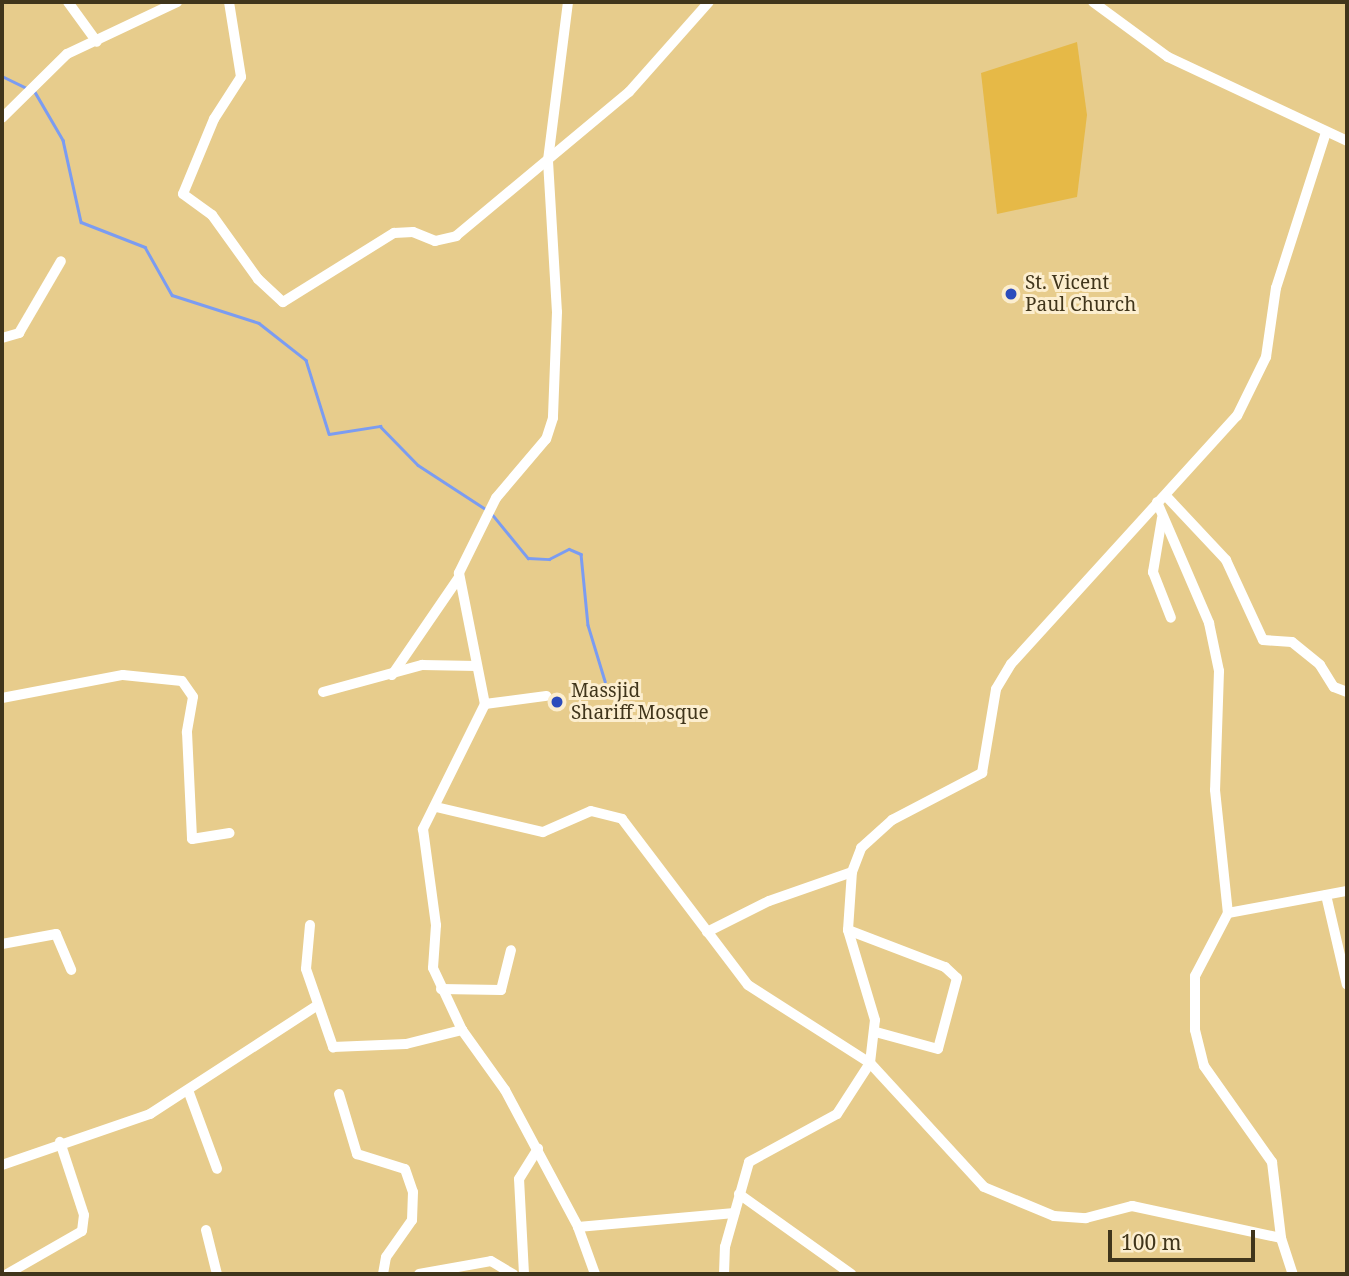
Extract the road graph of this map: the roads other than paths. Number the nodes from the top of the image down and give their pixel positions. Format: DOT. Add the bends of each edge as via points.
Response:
graph roads {
  1 [pos="68,2"];
  2 [pos="177,2"];
  3 [pos="229,2"];
  4 [pos="568,2"];
  5 [pos="709,2"];
  6 [pos="1093,2"];
  7 [pos="97,42"];
  8 [pos="2,118"];
  9 [pos="1325,135"];
  10 [pos="1347,141"];
  11 [pos="548,162"];
  12 [pos="61,261"];
  13 [pos="2,338"];
  14 [pos="1161,499"];
  15 [pos="1162,518"];
  16 [pos="459,577"];
  17 [pos="1171,618"];
  18 [pos="477,666"];
  19 [pos="392,675"];
  20 [pos="323,692"];
  21 [pos="1347,692"];
  22 [pos="546,696"];
  23 [pos="2,698"];
  24 [pos="485,704"];
  25 [pos="436,807"];
  26 [pos="230,833"];
  27 [pos="852,872"];
  28 [pos="1347,891"];
  29 [pos="1326,895"];
  30 [pos="1227,913"];
  31 [pos="310,925"];
  32 [pos="848,930"];
  33 [pos="707,932"];
  34 [pos="2,944"];
  35 [pos="511,950"];
  36 [pos="71,970"];
  37 [pos="1347,985"];
  38 [pos="441,989"];
  39 [pos="316,1006"];
  40 [pos="461,1030"];
  41 [pos="876,1032"];
  42 [pos="870,1063"];
  43 [pos="188,1090"];
  44 [pos="339,1094"];
  45 [pos="60,1142"];
  46 [pos="538,1148"];
  47 [pos="2,1165"];
  48 [pos="217,1170"];
  49 [pos="739,1194"];
  50 [pos="734,1213"];
  51 [pos="578,1227"];
  52 [pos="206,1230"];
  53 [pos="1281,1238"];
  54 [pos="7,1274"];
  55 [pos="216,1274"];
  56 [pos="383,1274"];
  57 [pos="419,1274"];
  58 [pos="513,1274"];
  59 [pos="524,1274"];
  60 [pos="595,1274"];
  61 [pos="724,1274"];
  62 [pos="851,1274"];
  63 [pos="1293,1274"];
  1 -- 7 [label="street"];
  2 -- 7 [label="street"];
  3 -- 11 [label="street" via="241,77 214,119 183,194 212,215 280,302 346,269 394,233 413,232 435,240 456,236"];
  4 -- 11 [label="street"];
  5 -- 11 [label="street" via="629,92"];
  6 -- 9 [label="street" via="1168,57"];
  7 -- 8 [label="street" via="67,54"];
  9 -- 10 [label="street"];
  9 -- 14 [label="street" via="1276,288 1259,377 1223,436"];
  11 -- 16 [label="street" via="557,312 549,433 500,491"];
  12 -- 13 [label="street" via="19,333"];
  14 -- 15 [label="street"];
  14 -- 21 [label="street" via="1226,560 1264,640 1292,642 1321,665 1334,687"];
  14 -- 27 [label="street" via="1005,672 982,774 876,831"];
  15 -- 17 [label="street" via="1153,572"];
  15 -- 30 [label="street" via="1209,623 1218,661 1215,790"];
  16 -- 18 [label="street"];
  16 -- 19 [label="street"];
  18 -- 19 [label="street" via="452,662"];
  18 -- 24 [label="street"];
  19 -- 20 [label="street"];
  22 -- 24 [label="street"];
  23 -- 26 [label="street" via="123,675 182,681 193,702 187,732 192,839"];
  24 -- 25 [label="street"];
  25 -- 33 [label="street" via="543,832 591,811 616,816"];
  25 -- 38 [label="street" via="423,837 436,925 433,968"];
  27 -- 32 [label="street"];
  27 -- 33 [label="street" via="780,896"];
  28 -- 29 [label="street"];
  29 -- 30 [label="street"];
  29 -- 37 [label="street"];
  30 -- 53 [label="street" via="1195,976 1195,1030 1204,1066 1272,1162"];
  31 -- 39 [label="street" via="306,969"];
  32 -- 41 [label="street"];
  32 -- 41 [label="street" via="945,967 957,978 938,1049"];
  33 -- 42 [label="street" via="758,995 842,1040"];
  34 -- 36 [label="street" via="56,933"];
  35 -- 38 [label="street" via="501,990"];
  38 -- 40 [label="street"];
  39 -- 40 [label="street" via="329,1041 343,1049 406,1044"];
  39 -- 43 [label="street"];
  40 -- 46 [label="street"];
  41 -- 42 [label="street"];
  42 -- 49 [label="street" via="837,1114 749,1162"];
  42 -- 53 [label="street" via="936,1129 971,1177 1016,1202 1070,1218 1132,1206"];
  43 -- 45 [label="street" via="144,1116"];
  43 -- 48 [label="street"];
  44 -- 56 [label="street" via="357,1154 409,1175 413,1218 386,1257"];
  45 -- 47 [label="street"];
  45 -- 54 [label="street" via="84,1215 82,1231"];
  46 -- 51 [label="street"];
  46 -- 59 [label="street" via="519,1179"];
  49 -- 50 [label="street"];
  49 -- 62 [label="street"];
  50 -- 51 [label="street"];
  50 -- 61 [label="street"];
  51 -- 60 [label="street"];
  52 -- 55 [label="street"];
  53 -- 63 [label="street"];
  57 -- 58 [label="street" via="495,1261"];
}
